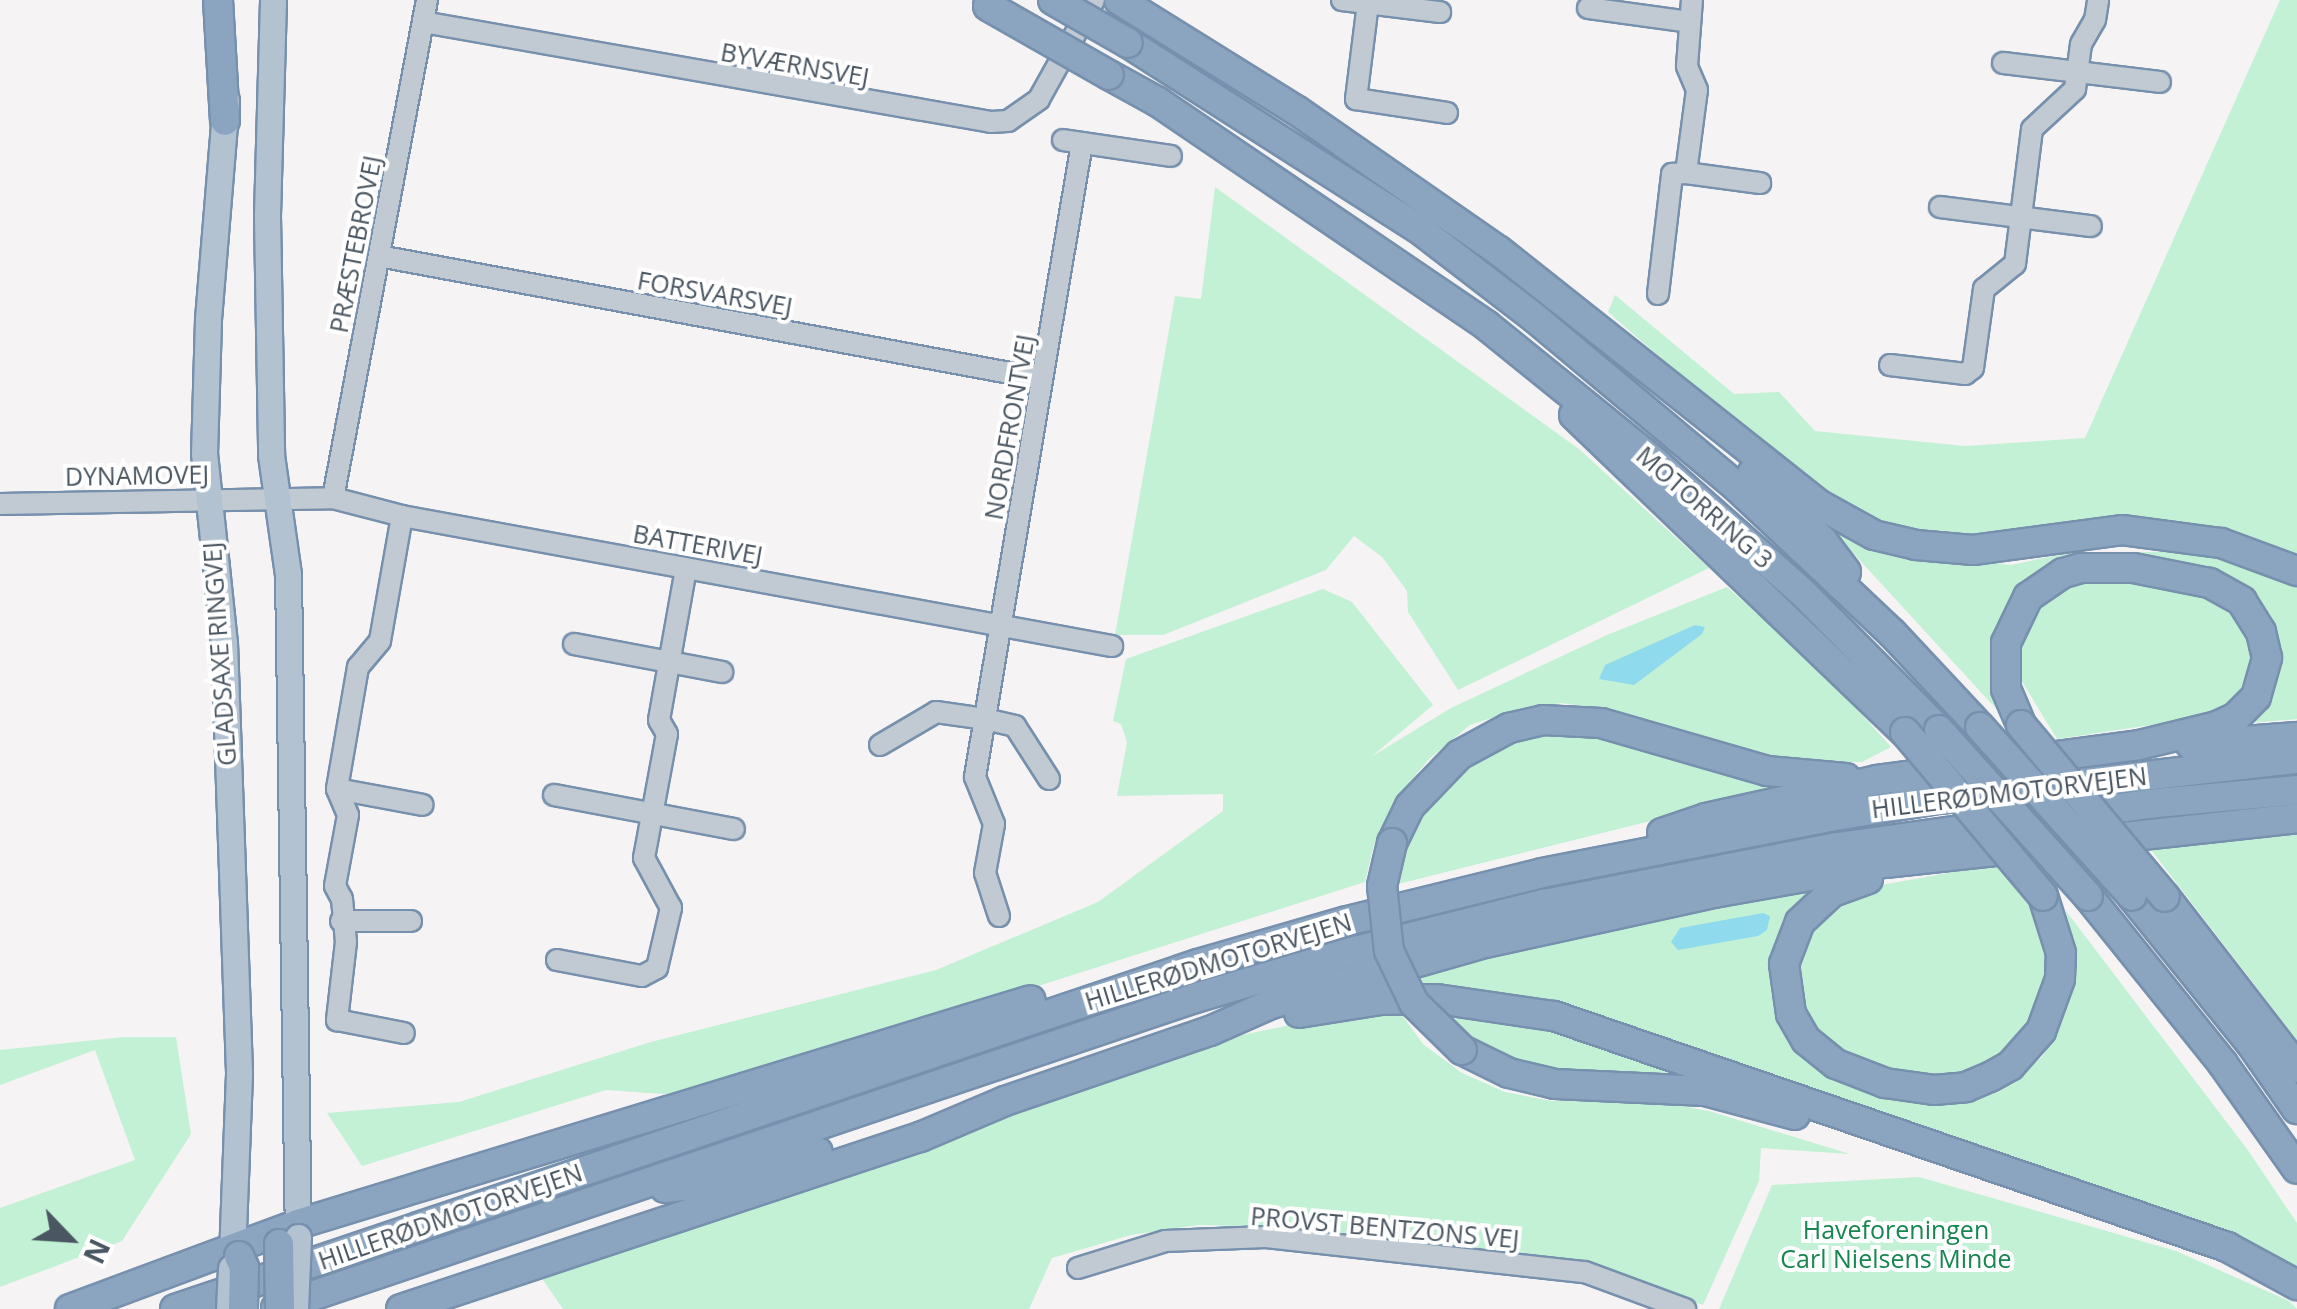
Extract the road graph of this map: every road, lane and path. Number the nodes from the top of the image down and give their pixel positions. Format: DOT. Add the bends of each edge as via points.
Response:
graph roads {
  1 [pos="218,0"];
  2 [pos="230,0"];
  3 [pos="273,0"];
  4 [pos="427,0"];
  5 [pos="1053,0"];
  6 [pos="1094,0"];
  7 [pos="1342,0"];
  8 [pos="1692,0"];
  9 [pos="2098,0"];
  10 [pos="982,3"];
  11 [pos="1368,3"];
  12 [pos="1131,6"];
  13 [pos="1588,8"];
  14 [pos="1440,12"];
  15 [pos="423,22"];
  16 [pos="1690,22"];
  17 [pos="2003,63"];
  18 [pos="2078,72"];
  19 [pos="2160,82"];
  20 [pos="1447,113"];
  21 [pos="224,121"];
  22 [pos="1171,156"];
  23 [pos="1686,173"];
  24 [pos="1760,183"];
  25 [pos="1940,207"];
  26 [pos="2021,217"];
  27 [pos="2091,226"];
  28 [pos="378,256"];
  29 [pos="1658,294"];
  30 [pos="1486,324"];
  31 [pos="1890,365"];
  32 [pos="1042,379"];
  33 [pos="1664,384"];
  34 [pos="275,496"];
  35 [pos="333,498"];
  36 [pos="206,499"];
  37 [pos="0,504"];
  38 [pos="402,516"];
  39 [pos="686,568"];
  40 [pos="2297,571"];
  41 [pos="1000,624"];
  42 [pos="1892,633"];
  43 [pos="574,644"];
  44 [pos="1112,646"];
  45 [pos="669,662"];
  46 [pos="722,672"];
  47 [pos="984,719"];
  48 [pos="2297,737"];
  49 [pos="880,745"];
  50 [pos="2139,745"];
  51 [pos="2297,760"];
  52 [pos="1049,779"];
  53 [pos="1877,780"];
  54 [pos="337,789"];
  55 [pos="2297,790"];
  56 [pos="554,795"];
  57 [pos="423,805"];
  58 [pos="652,814"];
  59 [pos="2297,818"];
  60 [pos="734,829"];
  61 [pos="1936,859"];
  62 [pos="1542,873"];
  63 [pos="999,916"];
  64 [pos="341,921"];
  65 [pos="411,921"];
  66 [pos="556,960"];
  67 [pos="1198,964"];
  68 [pos="1210,1031"];
  69 [pos="404,1033"];
  70 [pos="2297,1068"];
  71 [pos="1005,1102"];
  72 [pos="2297,1108"];
  73 [pos="2297,1168"];
  74 [pos="1999,1172"];
  75 [pos="604,1196"];
  76 [pos="287,1235"];
  77 [pos="234,1254"];
  78 [pos="1078,1268"];
  79 [pos="2297,1284"];
  80 [pos="70,1309"];
  81 [pos="176,1309"];
  82 [pos="229,1309"];
  83 [pos="243,1309"];
  84 [pos="277,1309"];
  85 [pos="295,1309"];
  86 [pos="401,1309"];
  87 [pos="1685,1309"];
  1 -- 21 [label="highway"];
  2 -- 21 [label="main road, GLADSAXE RINGVEJ"];
  3 -- 34 [label="main road" via="267,216"];
  4 -- 15 [label="street, PRÆSTEBROVEJ"];
  5 -- 42 [label="highway, MOTORRING 3, bridge" via="1422,232 1737,488"];
  6 -- 15 [label="street, BYVÆRNSVEJ" via="1040,99 1008,121 991,122"];
  7 -- 11 [label="street"];
  8 -- 16 [label="street"];
  9 -- 18 [label="street"];
  10 -- 30 [label="highway, MOTORRING 3, bridge" via="1173,112"];
  11 -- 14 [label="street"];
  11 -- 20 [label="street" via="1356,99"];
  12 -- 33 [label="highway" via="1499,251"];
  13 -- 16 [label="street"];
  15 -- 28 [label="street, PRÆSTEBROVEJ"];
  16 -- 23 [label="street" via="1687,66 1696,90"];
  17 -- 18 [label="street"];
  18 -- 19 [label="street"];
  18 -- 26 [label="street" via="2075,89 2032,129"];
  21 -- 36 [label="main road, GLADSAXE RINGVEJ" via="208,320"];
  22 -- 32 [label="street, NORDFRONTVEJ" via="1073,142"];
  23 -- 24 [label="street"];
  23 -- 29 [label="street" via="1672,174"];
  25 -- 26 [label="street"];
  26 -- 27 [label="street"];
  26 -- 31 [label="street" via="2015,264 1984,289 1973,368 1964,374"];
  28 -- 32 [label="street, FORSVARSVEJ"];
  28 -- 35 [label="street, PRÆSTEBROVEJ"];
  30 -- 61 [label="highway, bridge" via="1629,472 1905,732 2044,896 2061,952 2060,980 2041,1031 2018,1059 1966,1087 1923,1089 1856,1075 1818,1052 1791,1014 1783,984 1790,944 1815,904 1832,892"];
  30 -- 73 [label="highway, MOTORRING 3, bridge" via="1786,578 1939,730 2088,896"];
  32 -- 41 [label="street, NORDFRONTVEJ"];
  33 -- 40 [label="highway" via="1818,504 1874,535 1973,550 2122,530 2221,543"];
  33 -- 42 [label="highway" via="1822,540"];
  34 -- 35 [label="street, BATTERIVEJ"];
  34 -- 36 [label="street, DYNAMOVEJ"];
  34 -- 76 [label="main road" via="288,574"];
  35 -- 38 [label="street, BATTERIVEJ"];
  36 -- 37 [label="street, DYNAMOVEJ"];
  36 -- 77 [label="main road, GLADSAXE RINGVEJ" via="224,662 239,1074"];
  38 -- 39 [label="street, BATTERIVEJ"];
  38 -- 54 [label="street" via="380,641 358,667"];
  39 -- 41 [label="street, BATTERIVEJ"];
  39 -- 45 [label="street"];
  41 -- 44 [label="street, BATTERIVEJ"];
  41 -- 47 [label="street, NORDFRONTVEJ"];
  42 -- 72 [label="highway, MOTORRING 3, bridge" via="2132,896"];
  43 -- 45 [label="street"];
  45 -- 46 [label="street"];
  45 -- 58 [label="street" via="659,720 667,734"];
  47 -- 49 [label="street" via="936,712"];
  47 -- 52 [label="street" via="1015,726"];
  47 -- 63 [label="street, NORDFRONTVEJ" via="975,777 994,824 985,874"];
  48 -- 50 [label="highway"];
  50 -- 53 [label="highway"];
  50 -- 70 [label="highway, bridge" via="2236,717 2256,697 2266,658 2262,632 2228,592 2162,571 2081,568 2043,583 2028,596 2006,644 2006,690 2021,725"];
  51 -- 62 [label="highway, HILLERØDMOTORVEJEN" via="1939,799"];
  53 -- 62 [label="highway" via="1706,818"];
  53 -- 74 [label="highway, bridge" via="1767,771 1601,723 1542,720 1509,728 1459,754 1410,806 1382,886 1389,950 1414,1003 1462,1050 1509,1073 1555,1084 1668,1087 1737,1097"];
  54 -- 57 [label="street"];
  54 -- 64 [label="street" via="348,815 336,886"];
  55 -- 75 [label="highway, HILLERØDMOTORVEJEN" via="1933,832 1526,909 1195,998"];
  56 -- 58 [label="street"];
  58 -- 60 [label="street"];
  58 -- 66 [label="street" via="644,858 671,908 657,968 642,976"];
  59 -- 61 [label="highway"];
  61 -- 68 [label="highway" via="1714,893 1485,943 1271,1004"];
  62 -- 67 [label="highway, HILLERØDMOTORVEJEN"];
  64 -- 65 [label="street"];
  64 -- 69 [label="street" via="346,942 337,1020"];
  67 -- 76 [label="highway" via="1108,976"];
  67 -- 81 [label="highway, HILLERØDMOTORVEJEN"];
  68 -- 71 [label="highway"];
  68 -- 74 [label="highway" via="1380,1000 1496,1004 1620,1036"];
  71 -- 75 [label="highway" via="708,1183"];
  71 -- 86 [label="highway" via="920,1137"];
  74 -- 79 [label="highway" via="2227,1247"];
  75 -- 84 [label="highway, HILLERØDMOTORVEJEN"];
  76 -- 77 [label="highway"];
  76 -- 84 [label="highway, bridge"];
  76 -- 85 [label="main road, bridge"];
  77 -- 80 [label="highway"];
  77 -- 82 [label="main road, GLADSAXE RINGVEJ, bridge"];
  77 -- 83 [label="highway, bridge" via="244,1267"];
  78 -- 87 [label="street, PROVST BENTZONS VEJ" via="1165,1241 1266,1237 1585,1272"];
}
